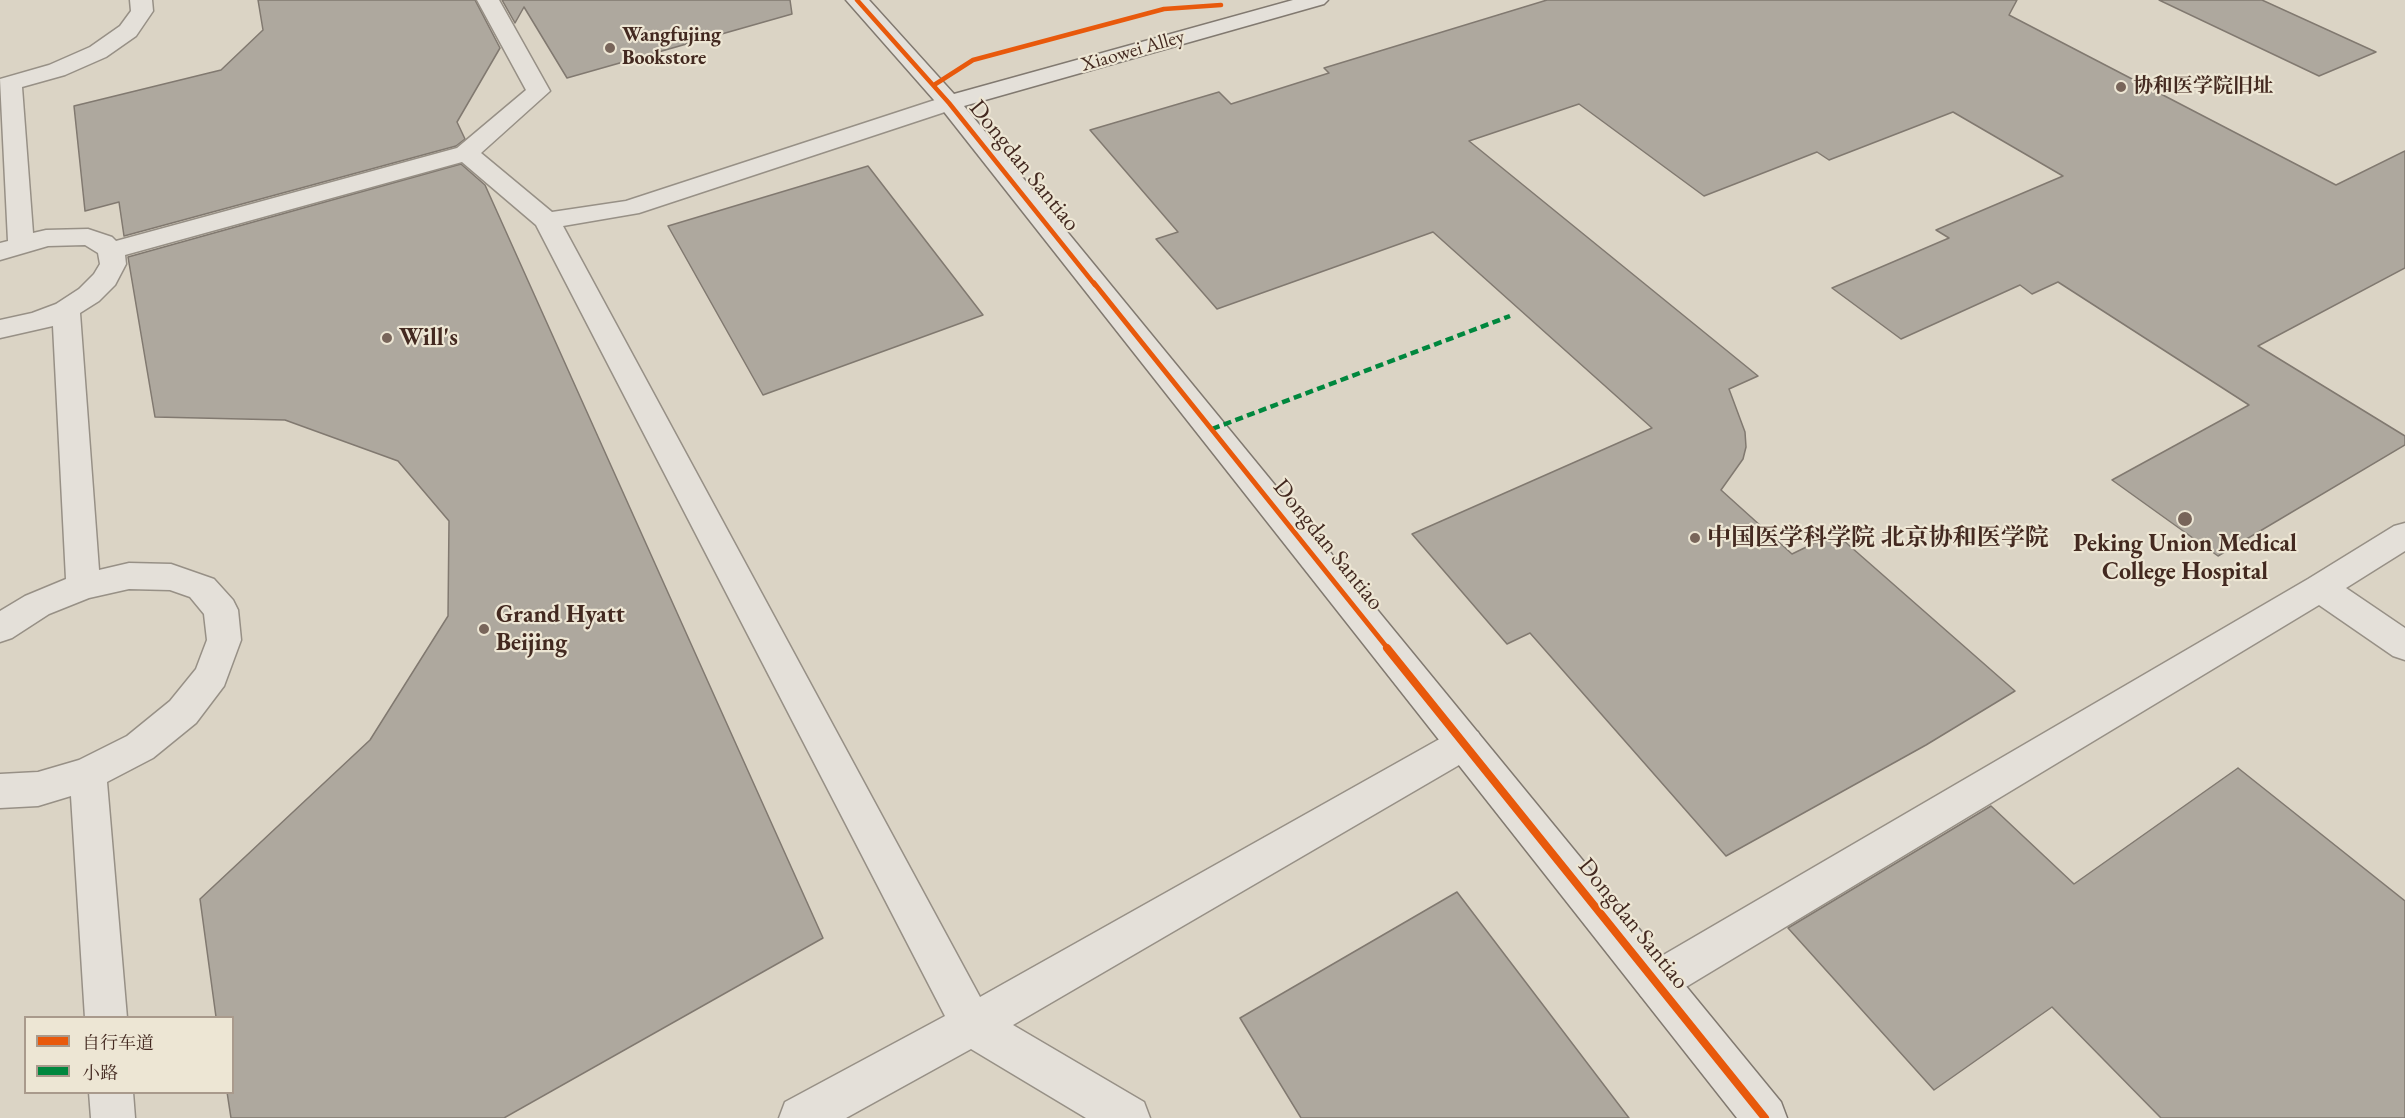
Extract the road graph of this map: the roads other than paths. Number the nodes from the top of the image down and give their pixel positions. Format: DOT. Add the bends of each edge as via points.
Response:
graph roads {
  1 [pos="141,0"];
  2 [pos="488,0"];
  3 [pos="857,0"];
  4 [pos="1241,0"];
  5 [pos="1317,0"];
  6 [pos="5,85"];
  7 [pos="942,94"];
  8 [pos="466,153"];
  9 [pos="697,162"];
  10 [pos="623,186"];
  11 [pos="548,221"];
  12 [pos="11,248"];
  13 [pos="111,251"];
  14 [pos="66,310"];
  15 [pos="0,329"];
  16 [pos="2405,535"];
  17 [pos="83,586"];
  18 [pos="2320,588"];
  19 [pos="0,628"];
  20 [pos="2405,646"];
  21 [pos="1465,743"];
  22 [pos="88,774"];
  23 [pos="0,791"];
  24 [pos="1656,982"];
  25 [pos="106,1016"];
  26 [pos="972,1025"];
  27 [pos="111,1094"];
  28 [pos="113,1118"];
  29 [pos="801,1118"];
  30 [pos="1128,1118"];
  31 [pos="1765,1118"];
  1 -- 6 [label="street" via="142,11 128,31 98,52 57,70"];
  2 -- 8 [label="street" via="538,91"];
  3 -- 7 [label="street, Dongdan Santiao"];
  4 -- 7 [label="street, Xiaowei Alley"];
  5 -- 7 [label="street, Xiaowei Alley"];
  6 -- 12 [label="street"];
  7 -- 9 [label="street"];
  7 -- 11 [label="street" via="630,208"];
  7 -- 21 [label="street, Dongdan Santiao"];
  8 -- 11 [label="street"];
  8 -- 13 [label="street"];
  10 -- 11 [label="street"];
  11 -- 26 [label="street"];
  12 -- 13 [label="street" via="57,237 88,237"];
  13 -- 14 [label="street" via="113,264 105,279"];
  14 -- 15 [label="street" via="39,321"];
  14 -- 17 [label="street"];
  16 -- 18 [label="street"];
  17 -- 19 [label="street" via="37,605"];
  17 -- 22 [label="street" via="140,576 171,577 202,588 221,610 224,640 211,676 183,712 140,747"];
  18 -- 20 [label="street"];
  18 -- 24 [label="street"];
  21 -- 24 [label="street, Dongdan Santiao"];
  21 -- 26 [label="street"];
  22 -- 23 [label="street" via="38,789"];
  22 -- 25 [label="street"];
  24 -- 31 [label="street, Dongdan Santiao"];
  26 -- 29 [label="street"];
  26 -- 30 [label="street"];
  27 -- 28 [label="street"];
}
